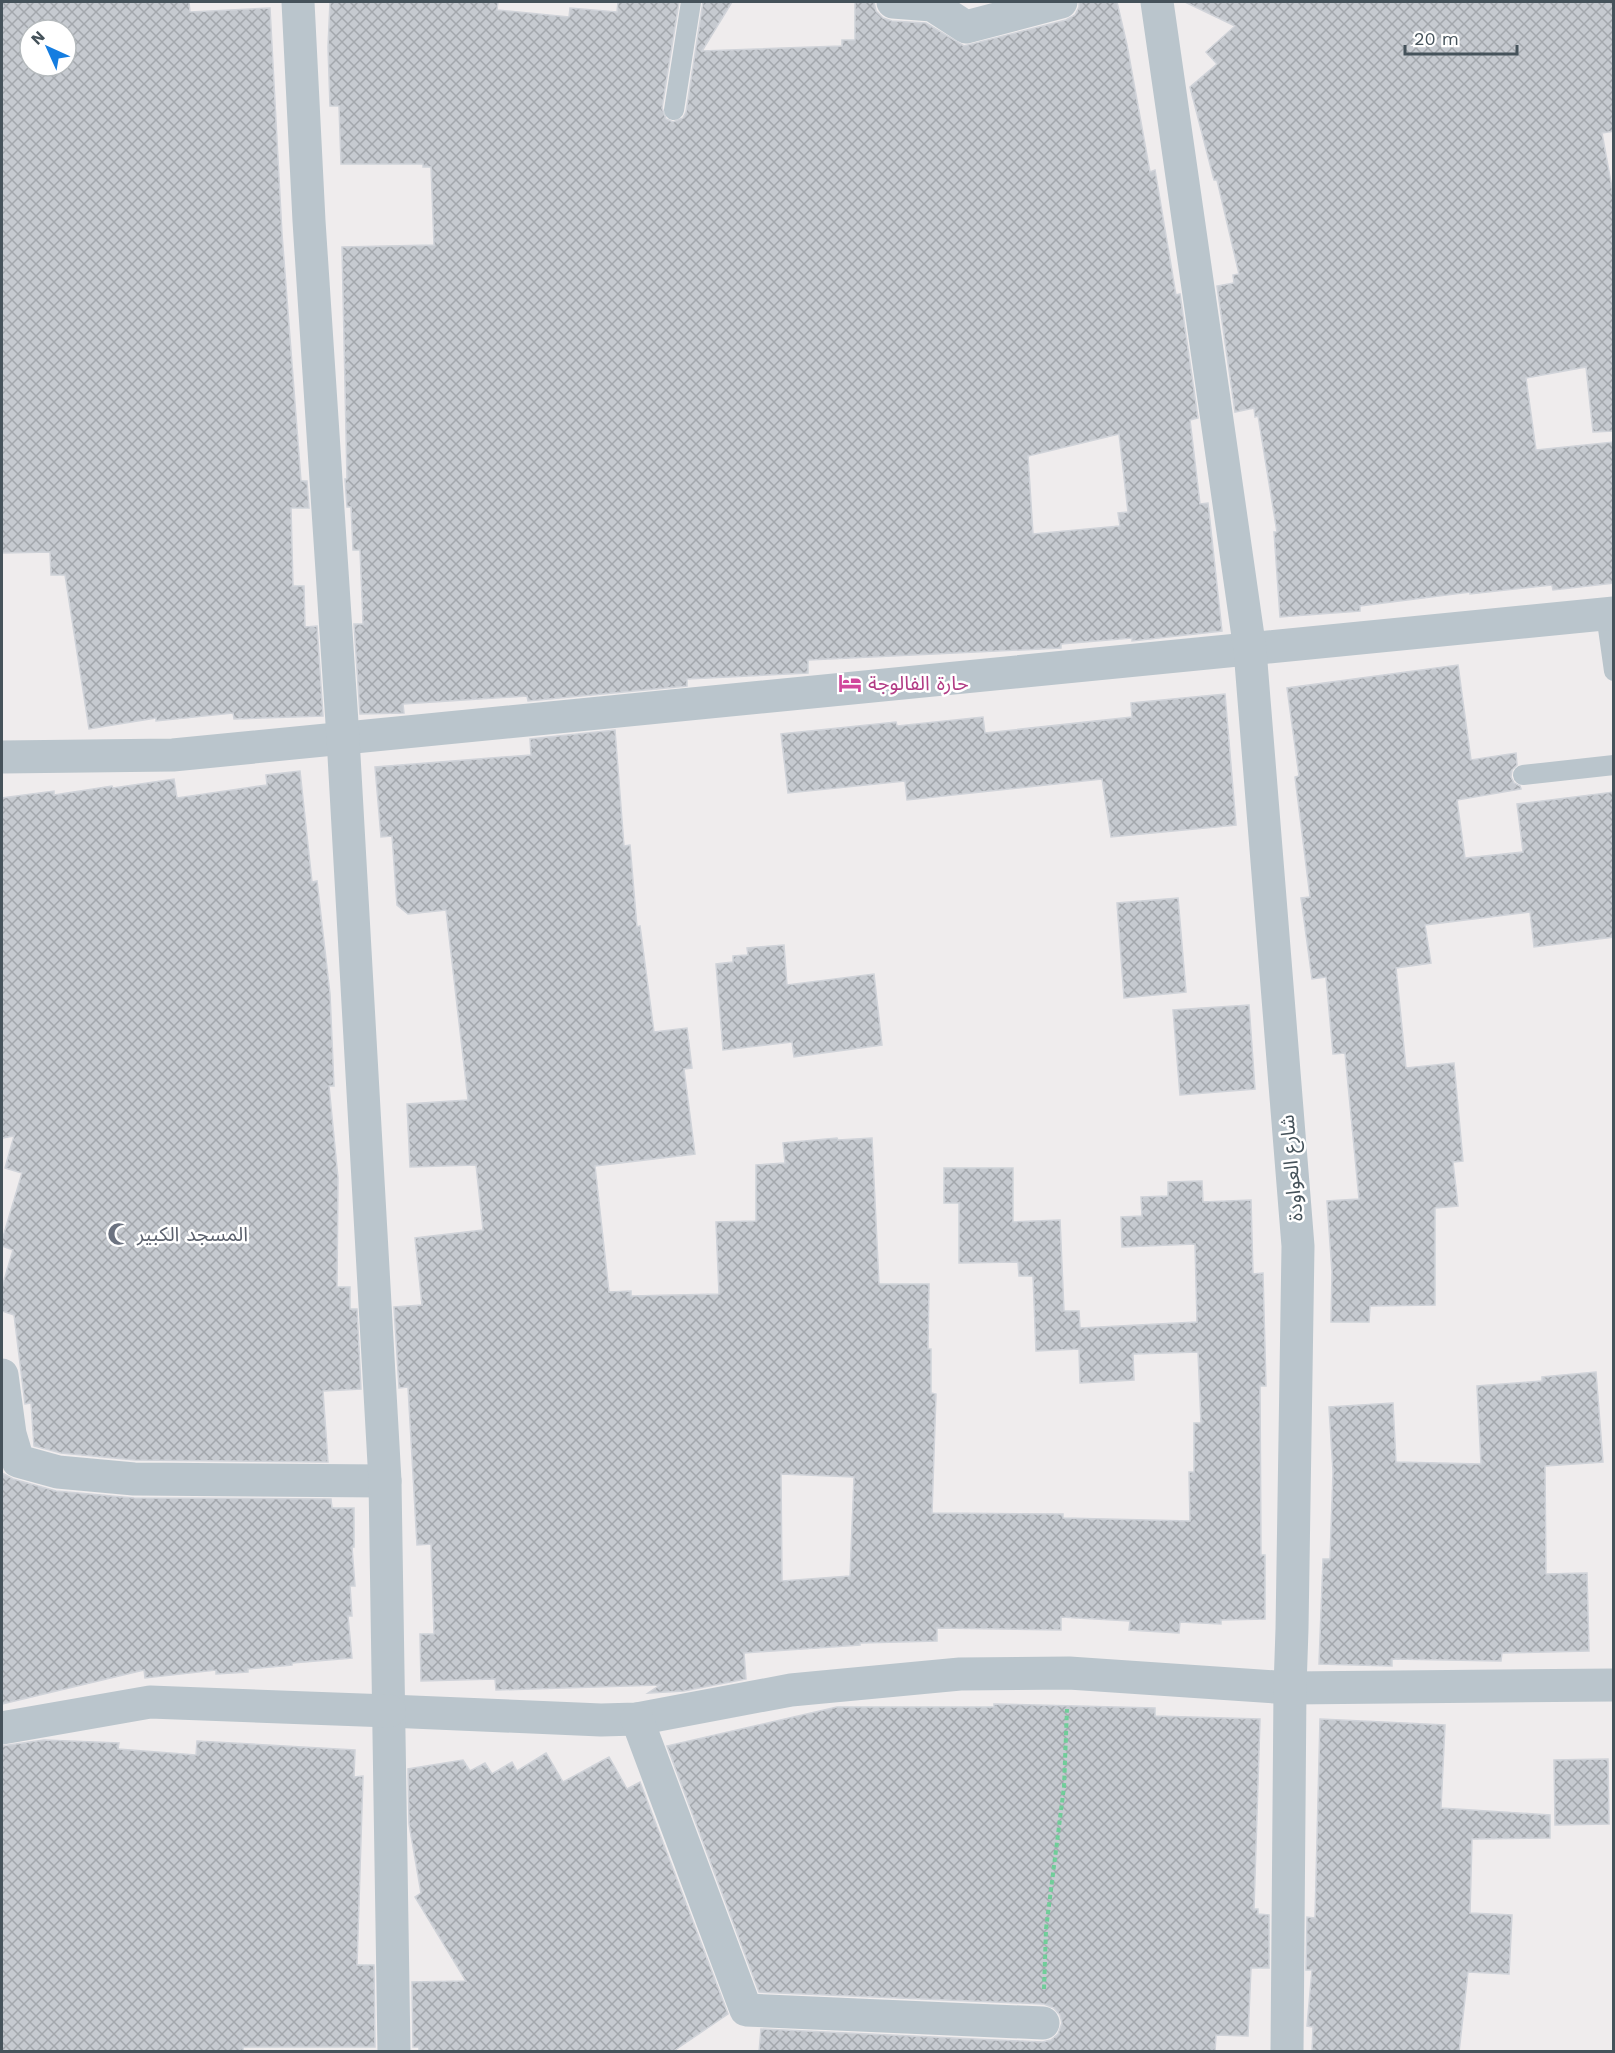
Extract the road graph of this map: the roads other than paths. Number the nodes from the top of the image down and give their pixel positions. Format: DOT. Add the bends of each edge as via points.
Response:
graph roads {
  1 [pos="298,2"];
  2 [pos="691,2"];
  3 [pos="893,2"];
  4 [pos="1061,2"];
  5 [pos="1157,2"];
  6 [pos="674,110"];
  7 [pos="1610,614"];
  8 [pos="1250,650"];
  9 [pos="1614,671"];
  10 [pos="343,738"];
  11 [pos="2,758"];
  12 [pos="1614,765"];
  13 [pos="1523,775"];
  14 [pos="2,1375"];
  15 [pos="385,1481"];
  16 [pos="1614,1685"];
  17 [pos="1290,1688"];
  18 [pos="389,1712"];
  19 [pos="637,1719"];
  20 [pos="2,1728"];
  21 [pos="1043,2023"];
  22 [pos="394,2052"];
  23 [pos="1287,2052"];
  1 -- 10 [label="street"];
  2 -- 6 [label="lane"];
  3 -- 4 [label="street" via="932,5 966,27"];
  5 -- 8 [label="street, شارع العواودة"];
  7 -- 8 [label="street"];
  7 -- 9 [label="lane"];
  8 -- 10 [label="street"];
  8 -- 17 [label="street, شارع العواودة" via="1298,1246"];
  10 -- 11 [label="street" via="173,755"];
  10 -- 15 [label="street"];
  12 -- 13 [label="lane"];
  14 -- 15 [label="street" via="18,1461 58,1472 134,1479"];
  15 -- 18 [label="street"];
  16 -- 17 [label="street"];
  17 -- 19 [label="street" via="1068,1673 960,1674 791,1690"];
  17 -- 23 [label="street, شارع العواودة"];
  18 -- 19 [label="street"];
  18 -- 20 [label="street" via="150,1702"];
  18 -- 22 [label="street"];
  19 -- 21 [label="street" via="746,2010"];
}
